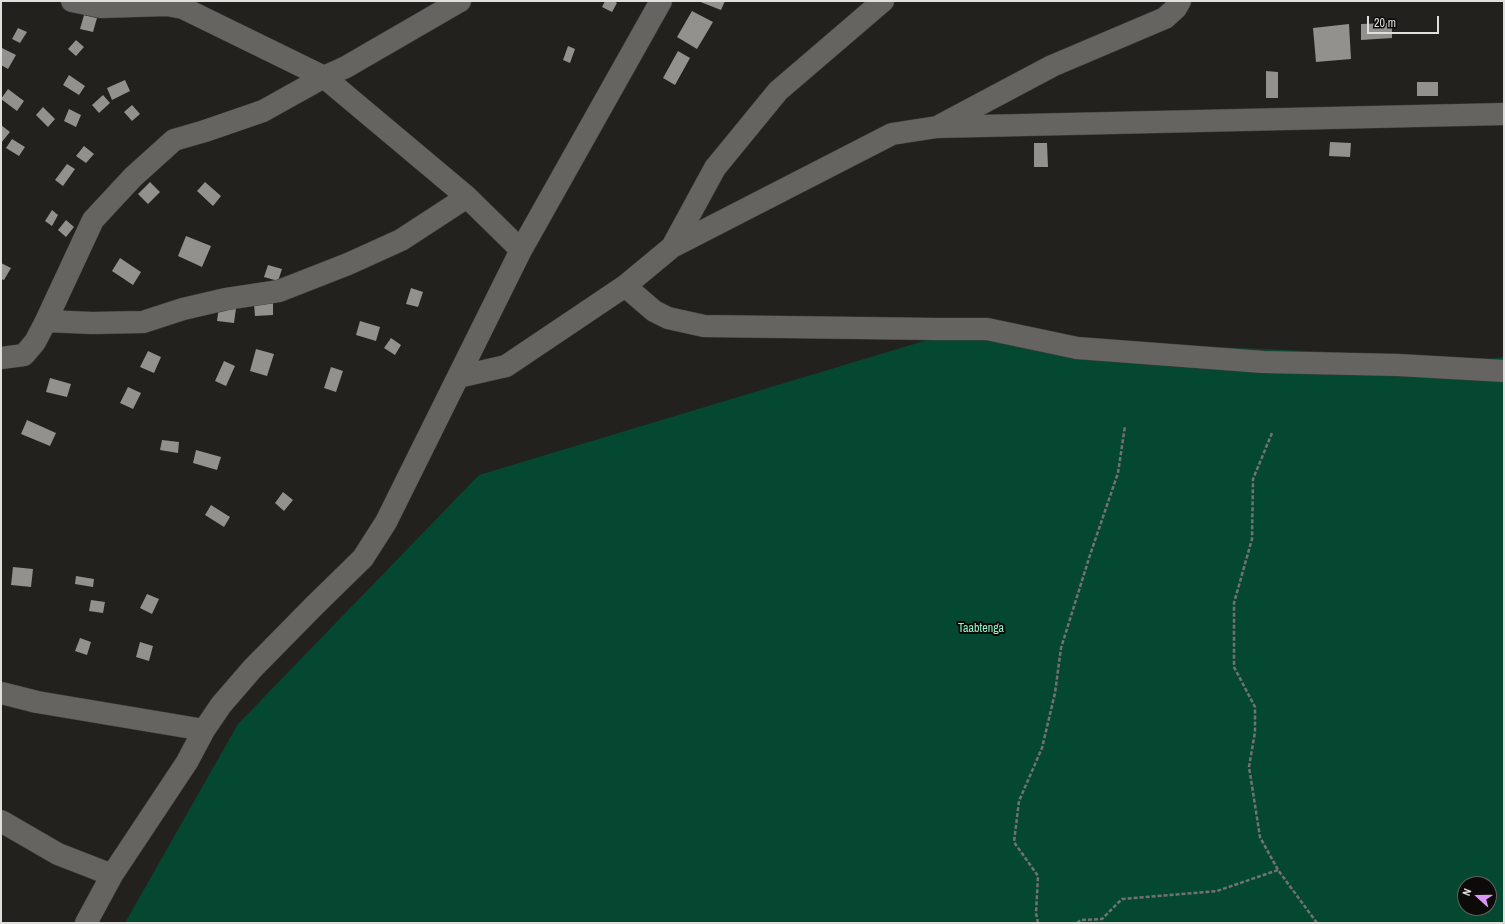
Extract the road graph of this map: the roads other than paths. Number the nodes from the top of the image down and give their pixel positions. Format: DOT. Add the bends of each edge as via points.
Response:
graph roads {
  1 [pos="72,1"];
  2 [pos="460,1"];
  3 [pos="661,1"];
  4 [pos="883,1"];
  5 [pos="1180,1"];
  6 [pos="324,76"];
  7 [pos="1504,114"];
  8 [pos="937,127"];
  9 [pos="467,197"];
  10 [pos="672,247"];
  11 [pos="521,250"];
  12 [pos="625,286"];
  13 [pos="46,321"];
  14 [pos="1,358"];
  15 [pos="1504,371"];
  16 [pos="458,377"];
  17 [pos="1,693"];
  18 [pos="204,730"];
  19 [pos="1,821"];
  20 [pos="112,876"];
  21 [pos="86,923"];
  1 -- 6 [label="street" via="101,7 167,5 183,8"];
  2 -- 6 [label="street" via="346,67"];
  3 -- 11 [label="street"];
  4 -- 10 [label="street" via="778,92 715,168"];
  5 -- 8 [label="street" via="1165,18 1052,66"];
  6 -- 9 [label="street"];
  6 -- 13 [label="street" via="263,111 174,140 133,177 94,220"];
  7 -- 8 [label="street"];
  8 -- 10 [label="street" via="892,134"];
  9 -- 11 [label="street"];
  9 -- 13 [label="street" via="401,240 279,291 183,309 143,322"];
  10 -- 12 [label="street"];
  11 -- 16 [label="street"];
  12 -- 15 [label="street" via="654,311 668,318 704,326 987,328 1077,348 1263,362 1398,365"];
  12 -- 16 [label="street" via="506,366"];
  13 -- 14 [label="street" via="35,342 24,355"];
  16 -- 18 [label="street" via="386,522 363,558 253,668 221,705"];
  17 -- 18 [label="street" via="38,702"];
  18 -- 20 [label="street" via="187,762"];
  19 -- 20 [label="street" via="58,854"];
  20 -- 21 [label="street"];
}
